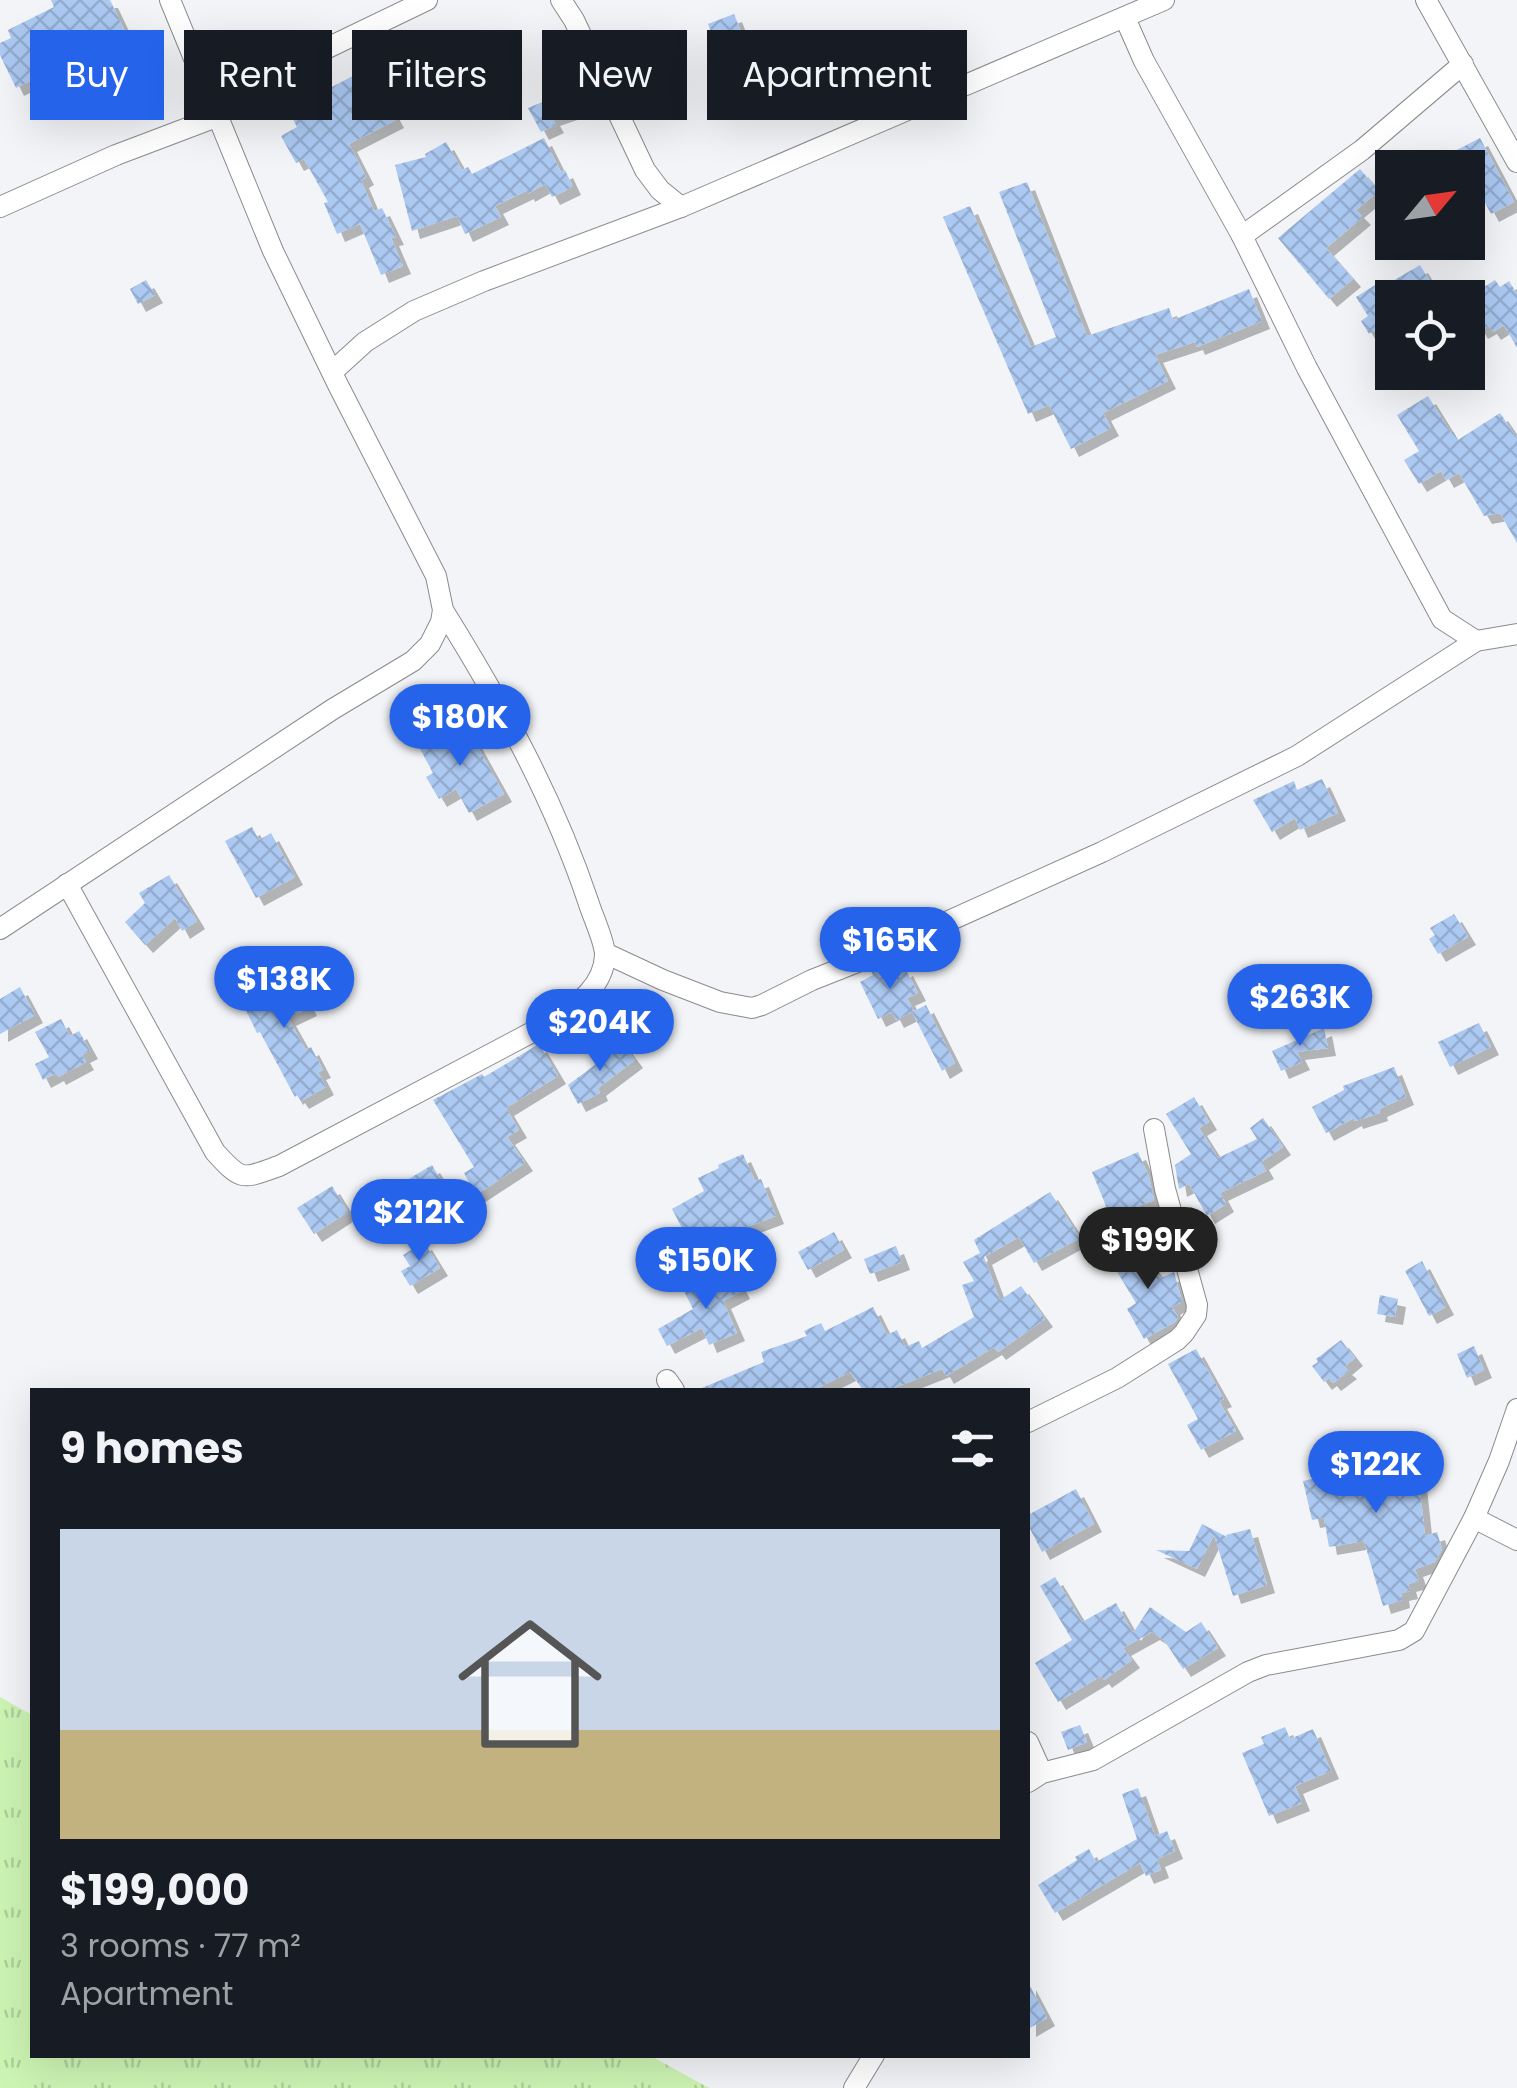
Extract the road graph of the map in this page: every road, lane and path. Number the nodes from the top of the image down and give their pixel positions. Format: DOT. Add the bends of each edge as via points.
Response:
graph roads {
  1 [pos="170,0"];
  2 [pos="427,0"];
  3 [pos="561,0"];
  4 [pos="1164,0"];
  5 [pos="1426,0"];
  6 [pos="1125,18"];
  7 [pos="184,34"];
  8 [pos="332,46"];
  9 [pos="1463,64"];
  10 [pos="208,120"];
  11 [pos="221,120"];
  12 [pos="1517,162"];
  13 [pos="681,207"];
  14 [pos="0,208"];
  15 [pos="1242,236"];
  16 [pos="332,372"];
  17 [pos="444,610"];
  18 [pos="1517,634"];
  19 [pos="1476,641"];
  20 [pos="67,884"];
  21 [pos="0,929"];
  22 [pos="606,953"];
  23 [pos="1154,1129"];
  24 [pos="1517,1408"];
  25 [pos="1030,1421"];
  26 [pos="1474,1518"];
  27 [pos="1517,1540"];
  28 [pos="1030,1752"];
  29 [pos="1035,1778"];
  30 [pos="872,2058"];
  31 [pos="854,2088"];
  1 -- 7 [label="street"];
  2 -- 8 [label="street"];
  3 -- 13 [label="street" via="645,170"];
  4 -- 6 [label="street"];
  5 -- 9 [label="street"];
  6 -- 13 [label="street"];
  6 -- 15 [label="street"];
  9 -- 12 [label="street"];
  9 -- 15 [label="street" via="1362,150"];
  10 -- 14 [label="street"];
  11 -- 16 [label="street" via="273,251"];
  13 -- 16 [label="street" via="414,311"];
  15 -- 19 [label="street" via="1428,595 1442,619"];
  16 -- 17 [label="street" via="436,576"];
  17 -- 20 [label="street" via="430,644 413,661"];
  17 -- 22 [label="street" via="546,795"];
  18 -- 19 [label="street"];
  19 -- 22 [label="street" via="1297,756 762,1006 720,1002"];
  20 -- 21 [label="street"];
  20 -- 22 [label="street" via="215,1152 234,1174 249,1177 556,1019 598,981"];
  23 -- 25 [label="street" via="1196,1315 1176,1340 1117,1378"];
  24 -- 26 [label="street"];
  26 -- 27 [label="street"];
  26 -- 29 [label="street" via="1406,1637 1266,1665 1093,1760"];
  28 -- 29 [label="street"];
  30 -- 31 [label="street"];
}
